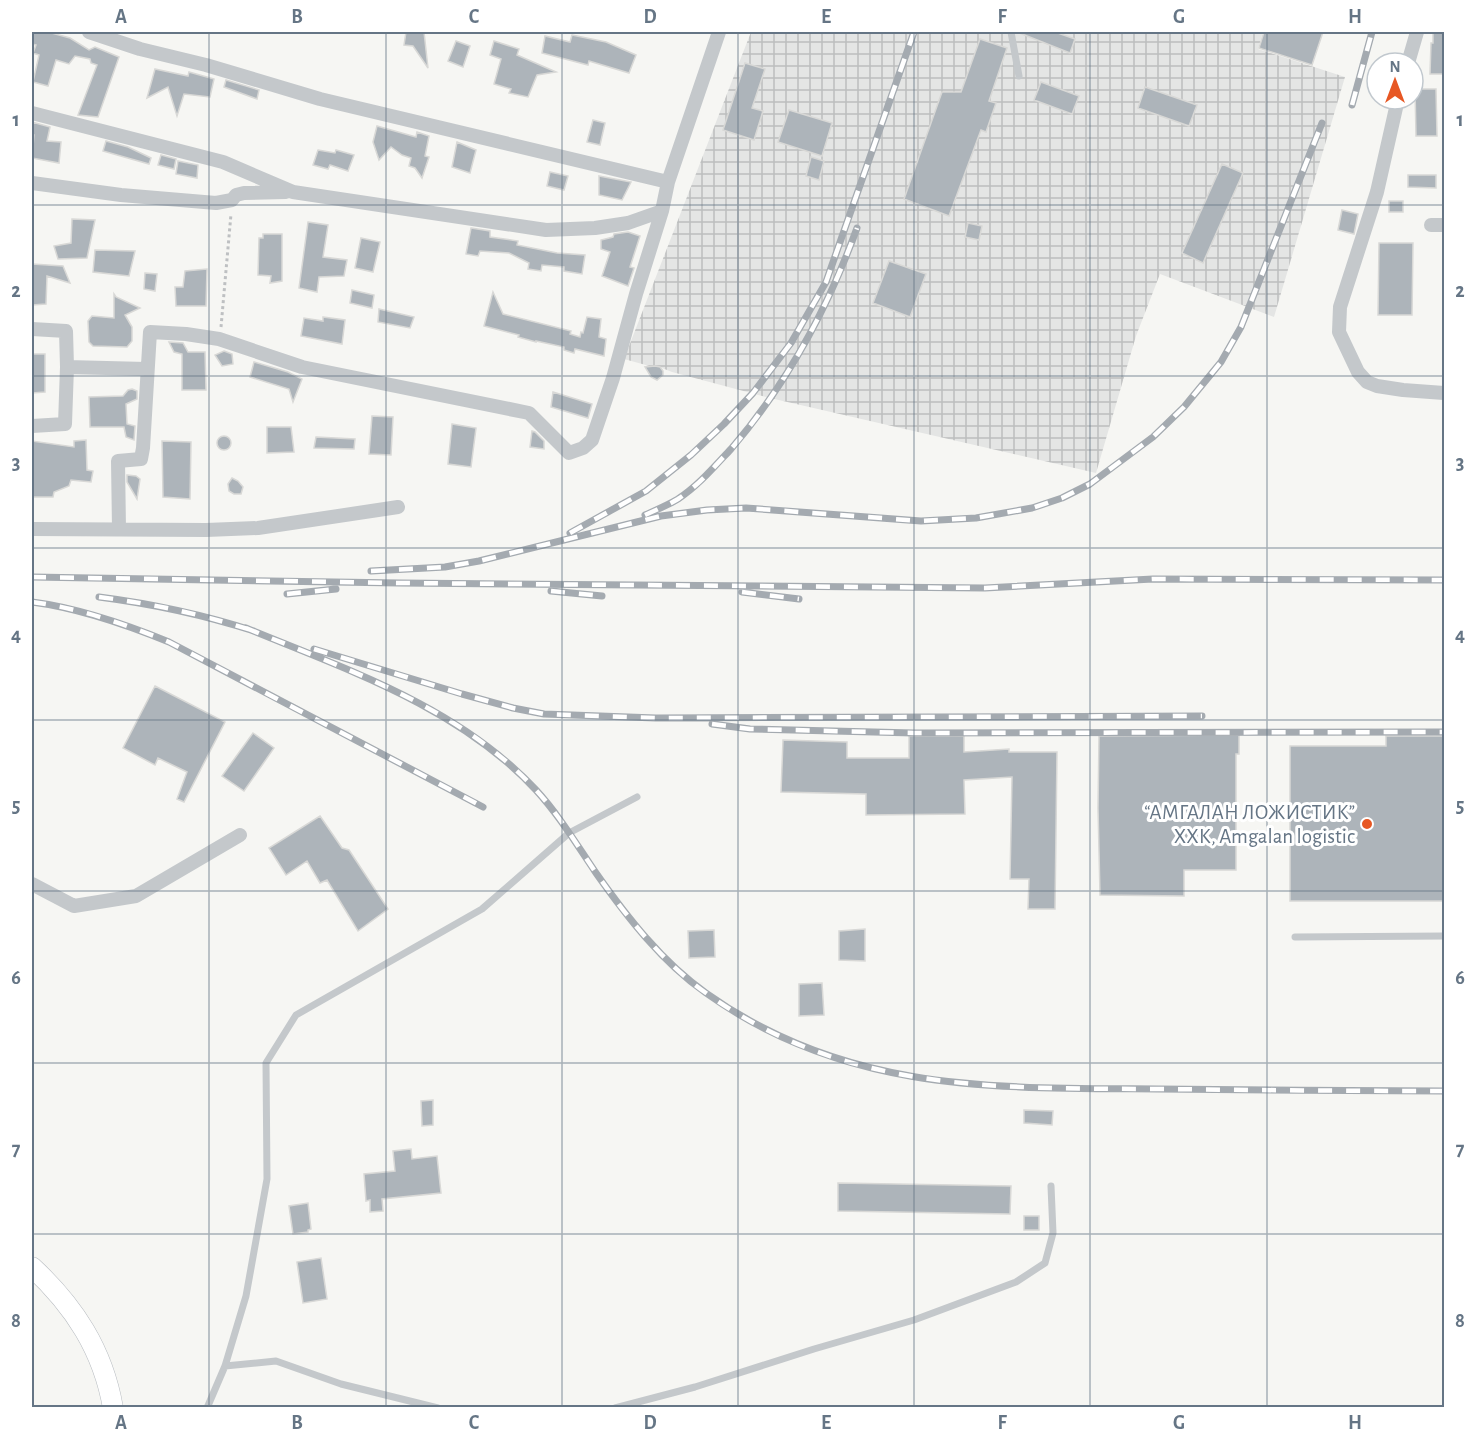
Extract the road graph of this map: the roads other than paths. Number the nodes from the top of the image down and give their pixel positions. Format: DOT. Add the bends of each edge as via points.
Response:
graph roads {
  1 [pos="89,32"];
  2 [pos="719,32"];
  3 [pos="1011,32"];
  4 [pos="1417,32"];
  5 [pos="1411,51"];
  6 [pos="1019,76"];
  7 [pos="1395,111"];
  8 [pos="32,113"];
  9 [pos="668,182"];
  10 [pos="32,183"];
  11 [pos="293,192"];
  12 [pos="662,211"];
  13 [pos="32,329"];
  14 [pos="67,367"];
  15 [pos="146,369"];
  16 [pos="1444,393"];
  17 [pos="32,426"];
  18 [pos="398,507"];
  19 [pos="32,529"];
  20 [pos="119,529"];
  21 [pos="637,797"];
  22 [pos="240,835"];
  23 [pos="32,884"];
  24 [pos="1444,936"];
  25 [pos="1295,937"];
  26 [pos="1051,1186"];
  27 [pos="32,1267"];
  28 [pos="225,1366"];
  29 [pos="113,1407"];
  30 [pos="207,1407"];
  31 [pos="438,1407"];
  32 [pos="615,1407"];
  1 -- 9 [label="street" via="320,99"];
  2 -- 9 [label="street"];
  3 -- 6 [label="lane"];
  4 -- 5 [label="street"];
  7 -- 16 [label="street" via="1377,192 1340,307 1339,332 1367,382"];
  8 -- 11 [label="street" via="223,162"];
  9 -- 12 [label="street"];
  10 -- 11 [label="street" via="216,203 232,200 236,195"];
  11 -- 12 [label="street" via="546,230 628,223"];
  12 -- 15 [label="street" via="592,440 569,453 529,413 302,367 219,339 150,332"];
  13 -- 14 [label="street" via="66,331"];
  14 -- 15 [label="street"];
  14 -- 17 [label="street" via="65,424"];
  15 -- 20 [label="street" via="141,459 118,461"];
  18 -- 20 [label="street" via="258,528"];
  19 -- 20 [label="street"];
  21 -- 28 [label="lane" via="569,833 482,909 296,1014 266,1063 267,1179 246,1296"];
  22 -- 23 [label="street" via="136,896 75,906"];
  24 -- 25 [label="lane"];
  26 -- 32 [label="lane" via="1053,1233 1045,1263 1016,1282 914,1320 695,1387"];
  27 -- 29 [label="main road" via="62,1297 87,1332 103,1367"];
  28 -- 30 [label="lane"];
  28 -- 31 [label="lane" via="276,1361 341,1384"];
}
